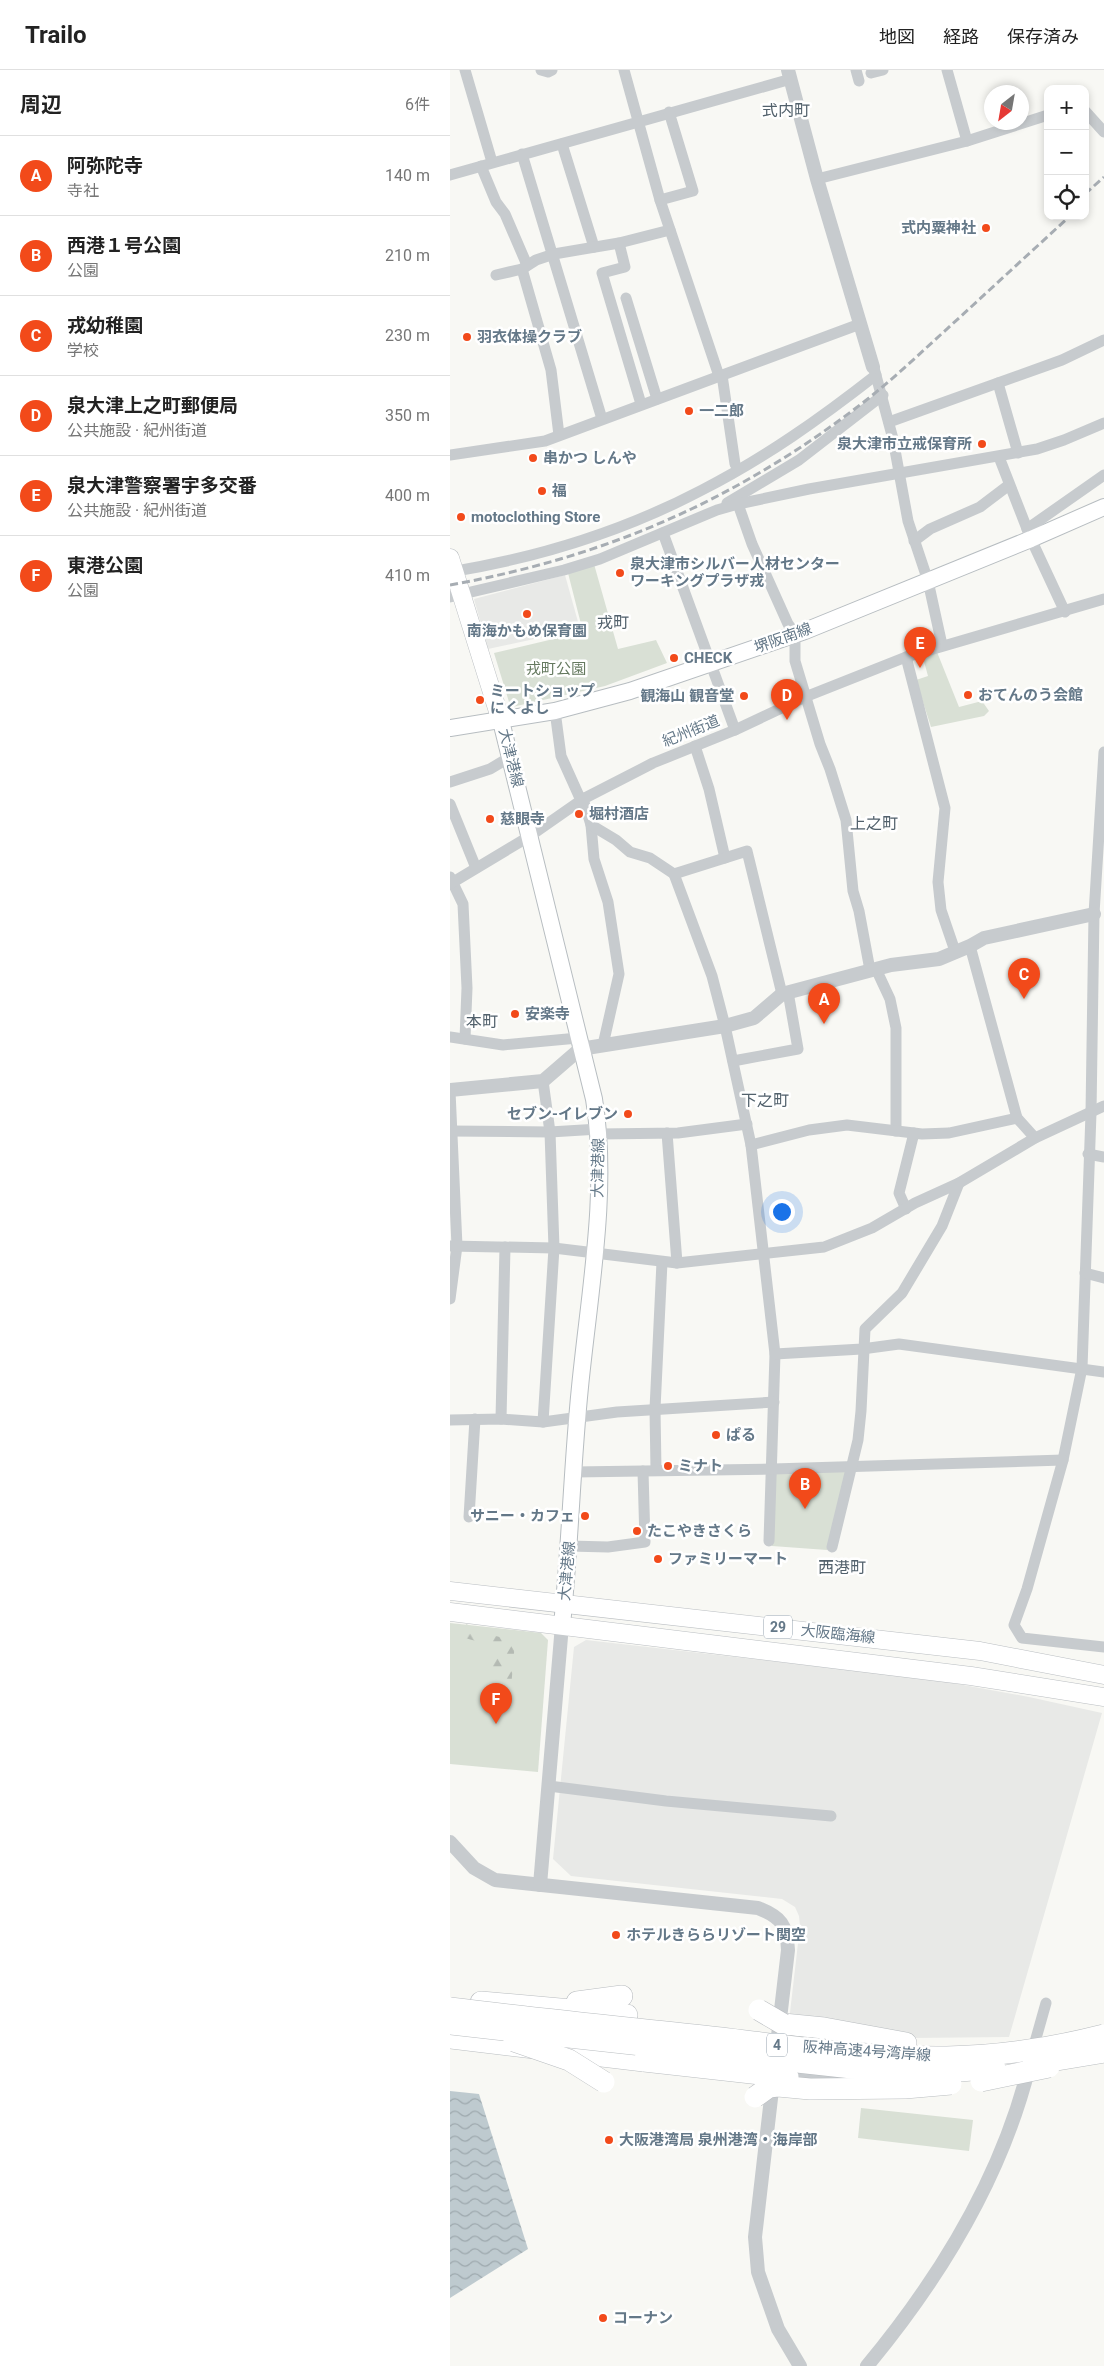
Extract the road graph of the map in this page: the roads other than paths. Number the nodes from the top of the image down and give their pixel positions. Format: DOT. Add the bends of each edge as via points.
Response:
graph roads {
  1 [pos="465,70"];
  2 [pos="541,70"];
  3 [pos="552,70"];
  4 [pos="883,70"];
  5 [pos="947,70"];
  6 [pos="629,71"];
  7 [pos="871,73"];
  8 [pos="790,74"];
  9 [pos="669,112"];
  10 [pos="1044,116"];
  11 [pos="1089,117"];
  12 [pos="640,121"];
  13 [pos="1103,136"];
  14 [pos="968,141"];
  15 [pos="562,144"];
  16 [pos="522,154"];
  17 [pos="492,162"];
  18 [pos="481,166"];
  19 [pos="450,175"];
  20 [pos="817,178"];
  21 [pos="660,200"];
  22 [pos="670,230"];
  23 [pos="619,243"];
  24 [pos="594,247"];
  25 [pos="554,254"];
  26 [pos="524,267"];
  27 [pos="496,275"];
  28 [pos="626,298"];
  29 [pos="860,324"];
  30 [pos="1104,340"];
  31 [pos="875,371"];
  32 [pos="720,375"];
  33 [pos="998,383"];
  34 [pos="883,396"];
  35 [pos="657,399"];
  36 [pos="641,404"];
  37 [pos="602,419"];
  38 [pos="889,422"];
  39 [pos="1104,423"];
  40 [pos="560,435"];
  41 [pos="1018,453"];
  42 [pos="450,456"];
  43 [pos="999,457"];
  44 [pos="735,464"];
  45 [pos="899,472"];
  46 [pos="1104,475"];
  47 [pos="1009,485"];
  48 [pos="738,504"];
  49 [pos="1104,507"];
  50 [pos="717,510"];
  51 [pos="624,524"];
  52 [pos="663,533"];
  53 [pos="1029,534"];
  54 [pos="914,541"];
  55 [pos="630,547"];
  56 [pos="452,567"];
  57 [pos="928,581"];
  58 [pos="456,596"];
  59 [pos="1104,599"];
  60 [pos="1065,612"];
  61 [pos="795,634"];
  62 [pos="942,646"];
  63 [pos="906,657"];
  64 [pos="710,664"];
  65 [pos="806,697"];
  66 [pos="554,711"];
  67 [pos="501,720"];
  68 [pos="450,728"];
  69 [pos="735,730"];
  70 [pos="694,746"];
  71 [pos="1104,752"];
  72 [pos="510,757"];
  73 [pos="450,782"];
  74 [pos="583,799"];
  75 [pos="450,804"];
  76 [pos="592,825"];
  77 [pos="530,836"];
  78 [pos="725,858"];
  79 [pos="476,868"];
  80 [pos="674,874"];
  81 [pos="451,881"];
  82 [pos="1099,915"];
  83 [pos="970,946"];
  84 [pos="955,951"];
  85 [pos="873,970"];
  86 [pos="785,993"];
  87 [pos="725,1026"];
  88 [pos="450,1037"];
  89 [pos="465,1039"];
  90 [pos="579,1044"];
  91 [pos="603,1045"];
  92 [pos="733,1061"];
  93 [pos="543,1081"];
  94 [pos="450,1090"];
  95 [pos="1104,1106"];
  96 [pos="1091,1113"];
  97 [pos="1017,1118"];
  98 [pos="747,1124"];
  99 [pos="451,1131"];
  100 [pos="896,1131"];
  101 [pos="550,1132"];
  102 [pos="599,1132"];
  103 [pos="914,1133"];
  104 [pos="667,1134"];
  105 [pos="1035,1138"];
  106 [pos="751,1145"];
  107 [pos="1088,1154"];
  108 [pos="1104,1157"];
  109 [pos="959,1183"];
  110 [pos="906,1209"];
  111 [pos="454,1246"];
  112 [pos="505,1247"];
  113 [pos="554,1248"];
  114 [pos="594,1252"];
  115 [pos="765,1254"];
  116 [pos="662,1262"];
  117 [pos="677,1263"];
  118 [pos="1085,1273"];
  119 [pos="1104,1278"];
  120 [pos="450,1299"];
  121 [pos="862,1349"];
  122 [pos="775,1354"];
  123 [pos="1082,1368"];
  124 [pos="1104,1372"];
  125 [pos="774,1402"];
  126 [pos="655,1410"];
  127 [pos="475,1419"];
  128 [pos="501,1419"];
  129 [pos="577,1419"];
  130 [pos="450,1420"];
  131 [pos="543,1422"];
  132 [pos="1063,1460"];
  133 [pos="850,1467"];
  134 [pos="643,1470"];
  135 [pos="656,1470"];
  136 [pos="773,1470"];
  137 [pos="574,1472"];
  138 [pos="469,1517"];
  139 [pos="769,1541"];
  140 [pos="570,1546"];
  141 [pos="832,1547"];
  142 [pos="450,1591"];
  143 [pos="564,1604"];
  144 [pos="450,1612"];
  145 [pos="562,1625"];
  146 [pos="1104,1647"];
  147 [pos="1104,1675"];
  148 [pos="1104,1697"];
  149 [pos="549,1786"];
  150 [pos="831,1816"];
  151 [pos="450,1842"];
  152 [pos="540,1885"];
  153 [pos="457,2000"];
  154 [pos="1046,2003"];
  155 [pos="450,2008"];
  156 [pos="759,2010"];
  157 [pos="450,2026"];
  158 [pos="450,2032"];
  159 [pos="450,2038"];
  160 [pos="777,2038"];
  161 [pos="1035,2042"];
  162 [pos="906,2043"];
  163 [pos="1101,2045"];
  164 [pos="774,2070"];
  165 [pos="1026,2076"];
  166 [pos="604,2082"];
  167 [pos="906,2088"];
  168 [pos="755,2097"];
  169 [pos="800,2366"];
  170 [pos="867,2366"];
  1 -- 17 [label="street"];
  2 -- 3 [label="street"];
  4 -- 7 [label="street"];
  5 -- 14 [label="street"];
  6 -- 12 [label="street"];
  8 -- 9 [label="street" via="729,98"];
  8 -- 20 [label="street"];
  9 -- 12 [label="street"];
  9 -- 21 [label="street" via="692,191"];
  10 -- 14 [label="street"];
  11 -- 13 [label="street"];
  12 -- 15 [label="street"];
  12 -- 21 [label="street"];
  14 -- 20 [label="street"];
  15 -- 16 [label="street"];
  15 -- 24 [label="street"];
  16 -- 17 [label="street"];
  16 -- 25 [label="street"];
  17 -- 18 [label="street"];
  18 -- 19 [label="street"];
  18 -- 26 [label="street" via="496,202 505,214"];
  20 -- 29 [label="street"];
  21 -- 22 [label="street"];
  22 -- 23 [label="street"];
  22 -- 32 [label="street"];
  23 -- 24 [label="street"];
  23 -- 36 [label="street" via="625,267 602,273"];
  24 -- 25 [label="street"];
  25 -- 26 [label="street"];
  25 -- 37 [label="street"];
  26 -- 27 [label="street"];
  26 -- 40 [label="street" via="551,370"];
  28 -- 35 [label="street"];
  29 -- 31 [label="street"];
  29 -- 32 [label="street"];
  30 -- 33 [label="street" via="1062,360"];
  31 -- 34 [label="street"];
  31 -- 51 [label="street" via="805,429 746,466 700,491"];
  32 -- 35 [label="street"];
  32 -- 44 [label="street"];
  33 -- 38 [label="street"];
  33 -- 41 [label="street"];
  34 -- 38 [label="street"];
  34 -- 50 [label="street" via="799,460"];
  35 -- 36 [label="street"];
  36 -- 37 [label="street"];
  37 -- 40 [label="street"];
  38 -- 45 [label="street"];
  39 -- 41 [label="street" via="1064,440"];
  40 -- 42 [label="street" via="545,441"];
  41 -- 43 [label="street"];
  43 -- 45 [label="street"];
  43 -- 47 [label="street"];
  45 -- 48 [label="street"];
  45 -- 54 [label="street"];
  46 -- 53 [label="street"];
  47 -- 53 [label="street"];
  47 -- 54 [label="street" via="980,507 930,529"];
  48 -- 50 [label="street"];
  48 -- 61 [label="street" via="752,544"];
  49 -- 53 [label="main road, 堺阪南線"];
  50 -- 52 [label="street"];
  51 -- 55 [label="street"];
  51 -- 56 [label="street" via="557,547"];
  52 -- 55 [label="street"];
  52 -- 64 [label="street"];
  53 -- 57 [label="main road, 堺阪南線"];
  53 -- 60 [label="street"];
  54 -- 57 [label="street"];
  55 -- 58 [label="street" via="564,570"];
  56 -- 58 [label="main road"];
  57 -- 61 [label="main road, 堺阪南線"];
  57 -- 62 [label="street"];
  58 -- 67 [label="main road"];
  59 -- 60 [label="street, 紀州街道"];
  60 -- 62 [label="street, 紀州街道"];
  61 -- 64 [label="main road, 堺阪南線"];
  61 -- 65 [label="street" via="795,661"];
  62 -- 63 [label="street, 紀州街道"];
  63 -- 65 [label="street, 紀州街道"];
  63 -- 84 [label="street" via="944,808 938,882 941,910"];
  64 -- 66 [label="main road, 堺阪南線" via="630,691"];
  64 -- 69 [label="street"];
  65 -- 69 [label="street, 紀州街道"];
  65 -- 85 [label="street" via="846,820 853,891"];
  66 -- 67 [label="main road, 堺阪南線"];
  66 -- 74 [label="street" via="561,756"];
  67 -- 68 [label="main road, 堺阪南線"];
  67 -- 72 [label="main road, 大津港線"];
  69 -- 70 [label="street, 紀州街道"];
  70 -- 74 [label="street, 紀州街道" via="653,762"];
  70 -- 78 [label="street" via="709,789"];
  71 -- 82 [label="street"];
  72 -- 73 [label="street" via="490,769"];
  72 -- 77 [label="main road, 大津港線"];
  74 -- 76 [label="street"];
  74 -- 77 [label="street, 紀州街道"];
  75 -- 79 [label="street"];
  76 -- 80 [label="street" via="630,852 650,858"];
  76 -- 91 [label="street" via="594,859 608,902 619,974"];
  77 -- 79 [label="street, 紀州街道"];
  77 -- 90 [label="main road, 大津港線"];
  78 -- 80 [label="street"];
  78 -- 86 [label="street" via="747,851"];
  79 -- 81 [label="street, 紀州街道"];
  80 -- 87 [label="street" via="712,976"];
  81 -- 89 [label="street" via="463,904 467,988"];
  82 -- 83 [label="street" via="984,938"];
  82 -- 96 [label="street"];
  83 -- 84 [label="street"];
  83 -- 97 [label="street"];
  84 -- 85 [label="street" via="939,959"];
  85 -- 86 [label="street"];
  85 -- 100 [label="street" via="890,999 896,1028"];
  86 -- 87 [label="street" via="754,1018"];
  86 -- 92 [label="street" via="798,1049"];
  87 -- 91 [label="street"];
  87 -- 92 [label="street"];
  88 -- 89 [label="street"];
  89 -- 90 [label="street" via="504,1045"];
  90 -- 91 [label="street"];
  90 -- 93 [label="street"];
  90 -- 102 [label="main road, 大津港線"];
  92 -- 98 [label="street"];
  93 -- 94 [label="street"];
  93 -- 101 [label="street"];
  94 -- 99 [label="street"];
  95 -- 96 [label="street"];
  96 -- 105 [label="street"];
  96 -- 107 [label="street"];
  97 -- 103 [label="street" via="948,1132"];
  97 -- 105 [label="street"];
  98 -- 104 [label="street"];
  98 -- 106 [label="street"];
  99 -- 101 [label="street"];
  99 -- 111 [label="street"];
  100 -- 103 [label="street"];
  100 -- 106 [label="street" via="846,1125 809,1130"];
  101 -- 102 [label="street"];
  101 -- 113 [label="street"];
  102 -- 104 [label="street"];
  102 -- 114 [label="main road, 大津港線"];
  103 -- 110 [label="street" via="899,1193"];
  104 -- 117 [label="street"];
  105 -- 109 [label="street"];
  106 -- 115 [label="street"];
  107 -- 108 [label="street"];
  107 -- 118 [label="street"];
  109 -- 110 [label="street"];
  109 -- 121 [label="street" via="942,1226 902,1293 864,1329"];
  110 -- 115 [label="street" via="872,1228 824,1247"];
  111 -- 112 [label="street"];
  111 -- 120 [label="street"];
  112 -- 113 [label="street"];
  112 -- 128 [label="street"];
  113 -- 114 [label="street"];
  113 -- 131 [label="street"];
  114 -- 116 [label="street"];
  114 -- 129 [label="main road, 大津港線"];
  115 -- 117 [label="street"];
  115 -- 122 [label="street"];
  116 -- 117 [label="street"];
  116 -- 126 [label="street"];
  118 -- 119 [label="street"];
  118 -- 123 [label="street"];
  121 -- 122 [label="street"];
  121 -- 123 [label="street" via="898,1344"];
  121 -- 133 [label="street" via="861,1411 858,1440"];
  122 -- 125 [label="street"];
  123 -- 124 [label="street"];
  123 -- 132 [label="street"];
  125 -- 126 [label="street"];
  125 -- 136 [label="street"];
  126 -- 129 [label="street"];
  126 -- 135 [label="street"];
  127 -- 128 [label="street"];
  127 -- 130 [label="street"];
  127 -- 138 [label="street"];
  128 -- 131 [label="street"];
  129 -- 131 [label="street"];
  129 -- 137 [label="main road, 大津港線"];
  132 -- 133 [label="street"];
  132 -- 146 [label="street" via="1014,1625 1022,1638"];
  133 -- 136 [label="street"];
  133 -- 141 [label="street"];
  134 -- 135 [label="street"];
  134 -- 137 [label="street"];
  134 -- 140 [label="street" via="644,1542 608,1547"];
  135 -- 136 [label="street"];
  136 -- 139 [label="street"];
  137 -- 140 [label="main road, 大津港線"];
  140 -- 143 [label="main road, 大津港線"];
  142 -- 143 [label="main road, 大阪臨海線 / 29"];
  143 -- 145 [label="main road, 大津港線"];
  143 -- 147 [label="main road, 大阪臨海線 / 29" via="980,1651"];
  144 -- 145 [label="main road, 大阪臨海線 / 29"];
  145 -- 148 [label="main road, 大阪臨海線 / 29" via="970,1676"];
  145 -- 149 [label="street"];
  149 -- 150 [label="street" via="666,1801"];
  149 -- 152 [label="street"];
  151 -- 152 [label="street" via="474,1868 496,1880"];
  152 -- 160 [label="street" via="758,1908 772,1914 788,1934"];
  153 -- 160 [label="street"];
  153 -- 162 [label="highway" via="625,2006 824,2037"];
  154 -- 161 [label="street"];
  155 -- 163 [label="highway, 阪神高速4号湾岸線 / 4, bridge" via="899,2056 994,2054"];
  156 -- 162 [label="highway, bridge" via="783,2024"];
  157 -- 163 [label="highway, 阪神高速4号湾岸線 / 4, bridge" via="895,2071 949,2072 1002,2068"];
  157 -- 166 [label="highway, bridge" via="547,2051 569,2060"];
  158 -- 164 [label="street"];
  159 -- 167 [label="highway, bridge" via="809,2080"];
  160 -- 161 [label="street" via="914,2049"];
  160 -- 164 [label="street"];
  161 -- 163 [label="street"];
  161 -- 165 [label="street"];
  162 -- 163 [label="highway, bridge" via="994,2050"];
  163 -- 165 [label="street"];
  163 -- 167 [label="highway, bridge" via="1030,2072"];
  164 -- 165 [label="street" via="907,2082"];
  164 -- 169 [label="street" via="755,2237 758,2272 778,2329"];
  165 -- 170 [label="street" via="1012,2124 974,2210 904,2321"];
  167 -- 168 [label="highway, bridge" via="778,2086 769,2087"];
}
